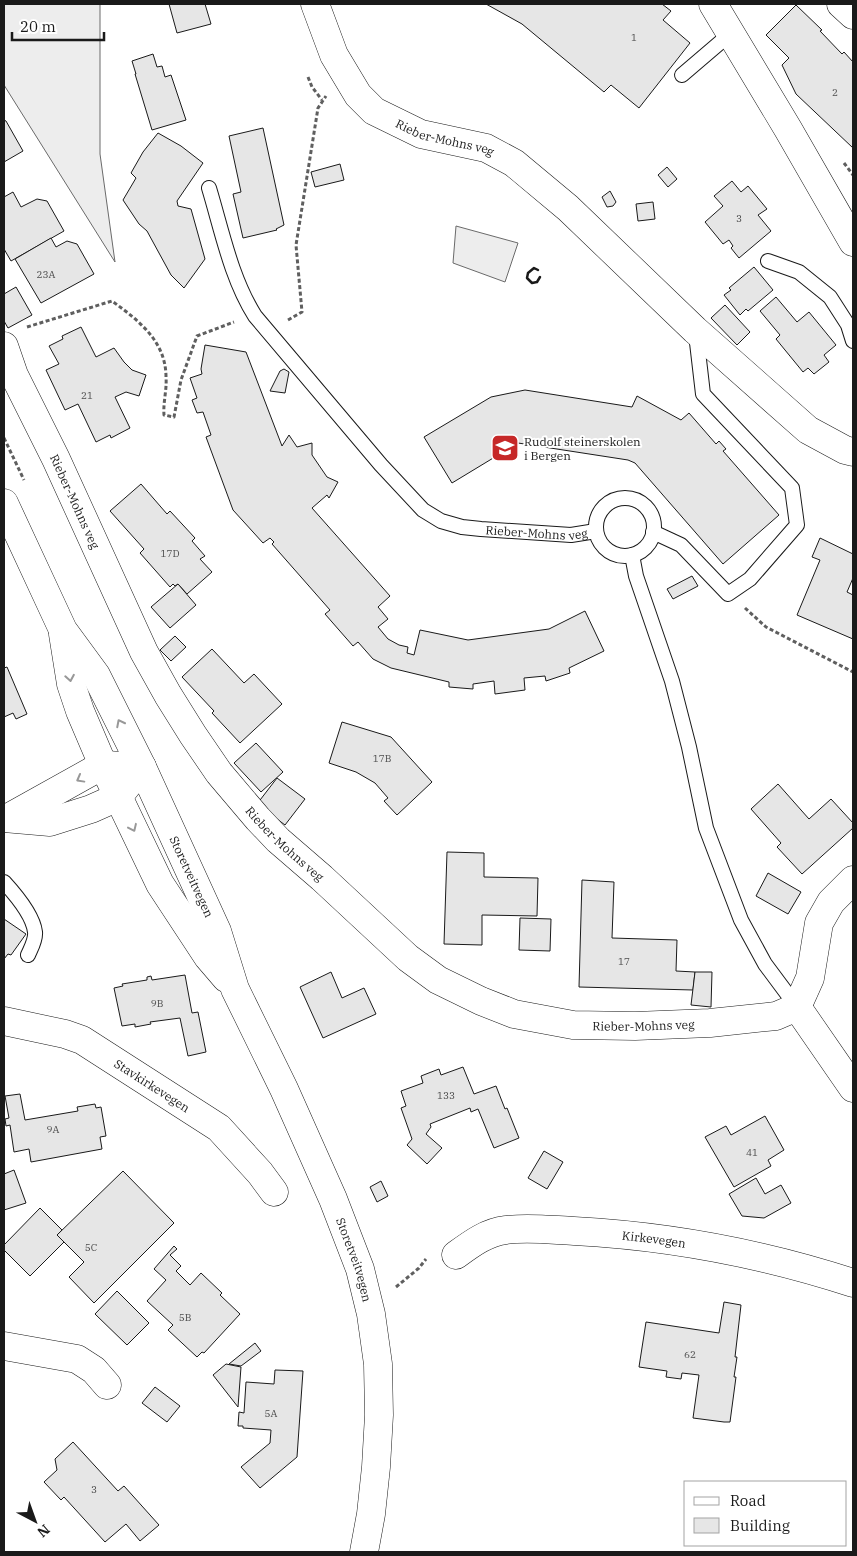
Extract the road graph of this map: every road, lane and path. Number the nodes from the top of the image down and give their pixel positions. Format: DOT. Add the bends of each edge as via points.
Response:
graph roads {
  1 [pos="315,4"];
  2 [pos="713,4"];
  3 [pos="841,4"];
  4 [pos="853,15"];
  5 [pos="730,34"];
  6 [pos="682,75"];
  7 [pos="347,76"];
  8 [pos="308,77"];
  9 [pos="322,100"];
  10 [pos="209,188"];
  11 [pos="853,242"];
  12 [pos="768,261"];
  13 [pos="255,316"];
  14 [pos="26,328"];
  15 [pos="695,330"];
  16 [pos="268,331"];
  17 [pos="853,342"];
  18 [pos="4,346"];
  19 [pos="853,452"];
  20 [pos="4,503"];
  21 [pos="596,531"];
  22 [pos="653,532"];
  23 [pos="632,555"];
  24 [pos="728,594"];
  25 [pos="63,630"];
  26 [pos="853,672"];
  27 [pos="103,765"];
  28 [pos="142,767"];
  29 [pos="118,797"];
  30 [pos="6,818"];
  31 [pos="853,880"];
  32 [pos="4,882"];
  33 [pos="28,954"];
  34 [pos="235,989"];
  35 [pos="798,1007"];
  36 [pos="4,1021"];
  37 [pos="853,1088"];
  38 [pos="274,1192"];
  39 [pos="456,1255"];
  40 [pos="853,1283"];
  41 [pos="4,1346"];
  42 [pos="107,1385"];
  43 [pos="364,1552"];
  1 -- 7 [label="street, Rieber-Mohns veg" via="334,55"];
  2 -- 5 [label="street"];
  3 -- 4 [label="street"];
  5 -- 6 [label="lane"];
  5 -- 11 [label="street"];
  7 -- 9 [label="path"];
  7 -- 15 [label="street, Rieber-Mohns veg" via="358,95 374,111 421,134 486,148 514,162 568,208"];
  8 -- 9 [label="path"];
  9 -- 16 [label="path" via="308,162 296,244 302,312"];
  10 -- 13 [label="lane, Rieber-Mohns veg" via="234,271"];
  12 -- 17 [label="lane" via="799,272 830,298 848,325"];
  13 -- 14 [label="path" via="197,336 181,380 174,417 164,415 165,363 159,347 150,332 112,302"];
  13 -- 16 [label="lane, Rieber-Mohns veg"];
  15 -- 19 [label="street, Rieber-Mohns veg" via="808,430"];
  15 -- 24 [label="lane" via="703,394 792,488 797,526 750,579"];
  16 -- 21 [label="lane, Rieber-Mohns veg" via="381,465 423,510 441,521 462,527 571,535"];
  18 -- 35 [label="street, Rieber-Mohns veg" via="14,375 56,458 144,652 193,735 219,773 278,840 408,958 438,980 481,1002 514,1014 573,1024 635,1026 710,1022 776,1016"];
  20 -- 25 [label="street, Storetveitvegen"];
  21 -- 22 [label="lane, Rieber-Mohns veg" via="600,512 606,504 625,498 635,499 650,512"];
  21 -- 23 [label="lane, Rieber-Mohns veg" via="605,548 623,556"];
  22 -- 23 [label="lane" via="646,546"];
  22 -- 24 [label="lane" via="681,545"];
  23 -- 35 [label="lane" via="690,747 706,828 741,920 765,964"];
  24 -- 26 [label="path" via="766,627"];
  25 -- 27 [label="street, Storetveitvegen, one-way" via="71,684"];
  28 -- 25 [label="street, Storetveitvegen, one-way" via="96,675"];
  27 -- 28 [label="street"];
  27 -- 29 [label="street, Storetveitvegen"];
  27 -- 30 [label="street, one-way"];
  28 -- 29 [label="street"];
  28 -- 34 [label="street, Storetveitvegen" via="217,931"];
  29 -- 30 [label="street" via="50,822"];
  29 -- 34 [label="street, Storetveitvegen, one-way" via="160,884 208,957"];
  31 -- 35 [label="street" via="831,902 819,924 810,978"];
  32 -- 33 [label="lane" via="28,914 35,932 34,944"];
  34 -- 43 [label="street, Storetveitvegen" via="333,1199 360,1269 371,1314 378,1364 379,1415 371,1514"];
  35 -- 37 [label="street"];
  36 -- 38 [label="street, Stavkirkevegen" via="82,1040 219,1128"];
  39 -- 40 [label="street, Kirkevegen" via="480,1238 504,1230 592,1232 658,1239 750,1255"];
  41 -- 42 [label="street" via="77,1359 94,1370"];
}
